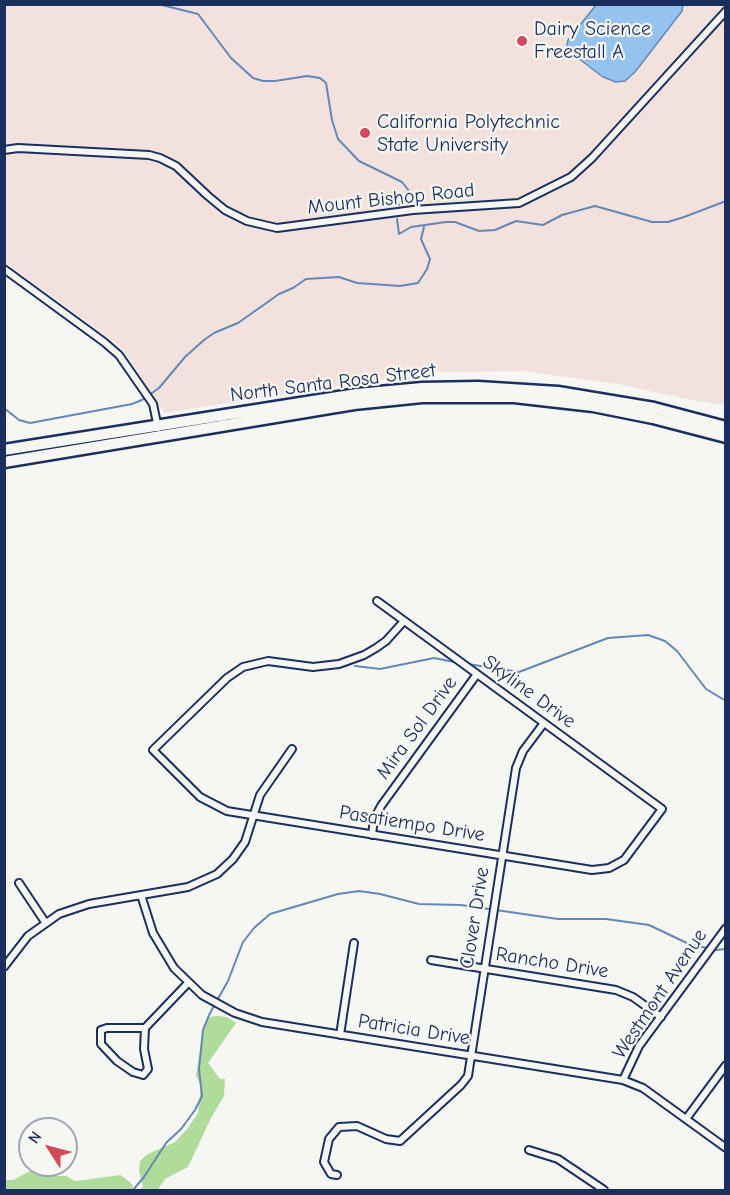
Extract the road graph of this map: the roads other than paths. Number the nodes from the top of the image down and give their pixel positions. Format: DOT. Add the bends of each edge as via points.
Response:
graph roads {
  1 [pos="726,11"];
  2 [pos="4,150"];
  3 [pos="4,269"];
  4 [pos="158,425"];
  5 [pos="726,427"];
  6 [pos="160,437"];
  7 [pos="726,437"];
  8 [pos="4,450"];
  9 [pos="4,462"];
  10 [pos="377,601"];
  11 [pos="404,621"];
  12 [pos="477,674"];
  13 [pos="543,723"];
  14 [pos="292,749"];
  15 [pos="662,809"];
  16 [pos="254,816"];
  17 [pos="372,835"];
  18 [pos="502,855"];
  19 [pos="19,883"];
  20 [pos="141,895"];
  21 [pos="45,922"];
  22 [pos="726,928"];
  23 [pos="354,943"];
  24 [pos="430,960"];
  25 [pos="4,968"];
  26 [pos="484,969"];
  27 [pos="188,982"];
  28 [pos="661,1017"];
  29 [pos="146,1028"];
  30 [pos="340,1035"];
  31 [pos="470,1055"];
  32 [pos="726,1065"];
  33 [pos="623,1080"];
  34 [pos="686,1119"];
  35 [pos="726,1148"];
  36 [pos="529,1150"];
  37 [pos="337,1175"];
  38 [pos="604,1191"];
  1 -- 2 [label="street, Mount Bishop Road" via="592,158 571,177 519,203 413,210 277,228 247,221 225,210 176,166 149,155"];
  3 -- 4 [label="street" via="111,347 153,404"];
  4 -- 5 [label="highway, North Santa Rosa Street" via="387,390 478,387 600,398"];
  4 -- 6 [label="street"];
  4 -- 8 [label="highway, North Santa Rosa Street"];
  6 -- 7 [label="highway, North Santa Rosa Street" via="366,403 459,396 593,406"];
  6 -- 9 [label="highway, North Santa Rosa Street"];
  10 -- 11 [label="street, Skyline Drive"];
  11 -- 12 [label="street, Skyline Drive"];
  11 -- 16 [label="street, Pasatiempo Drive" via="376,648 339,664 313,666 268,661 243,667 153,750 208,803"];
  12 -- 13 [label="street, Skyline Drive"];
  12 -- 17 [label="street, Mira Sol Drive" via="381,806"];
  13 -- 15 [label="street, Skyline Drive"];
  13 -- 18 [label="street, Clover Drive" via="516,768"];
  14 -- 16 [label="street" via="263,788"];
  15 -- 18 [label="street, Pasatiempo Drive" via="624,860 609,868 592,870"];
  16 -- 17 [label="street, Pasatiempo Drive"];
  16 -- 20 [label="street" via="240,851 217,874 188,886"];
  17 -- 18 [label="street, Pasatiempo Drive"];
  18 -- 26 [label="street, Clover Drive"];
  19 -- 21 [label="street"];
  20 -- 21 [label="street" via="74,908"];
  20 -- 27 [label="street, Patricia Drive" via="157,942"];
  21 -- 25 [label="street" via="22,943"];
  22 -- 28 [label="street, Westmont Avenue"];
  23 -- 30 [label="street"];
  24 -- 26 [label="street, Rancho Drive"];
  26 -- 28 [label="street, Rancho Drive" via="616,990"];
  26 -- 31 [label="street, Clover Drive"];
  27 -- 29 [label="street"];
  27 -- 30 [label="street, Patricia Drive" via="210,1000 253,1019"];
  28 -- 33 [label="street, Westmont Avenue" via="632,1058"];
  29 -- 29 [label="street" via="106,1028 99,1034 101,1044 117,1062 143,1074 148,1069 144,1049"];
  30 -- 31 [label="street, Patricia Drive"];
  31 -- 33 [label="street, Patricia Drive"];
  31 -- 37 [label="street, Clover Drive" via="468,1076 461,1085 400,1141 357,1126 334,1131 324,1162 331,1174"];
  32 -- 34 [label="street"];
  33 -- 34 [label="street, Patricia Drive" via="643,1088"];
  34 -- 35 [label="street, Patricia Drive"];
  36 -- 38 [label="street" via="558,1159"];
}
